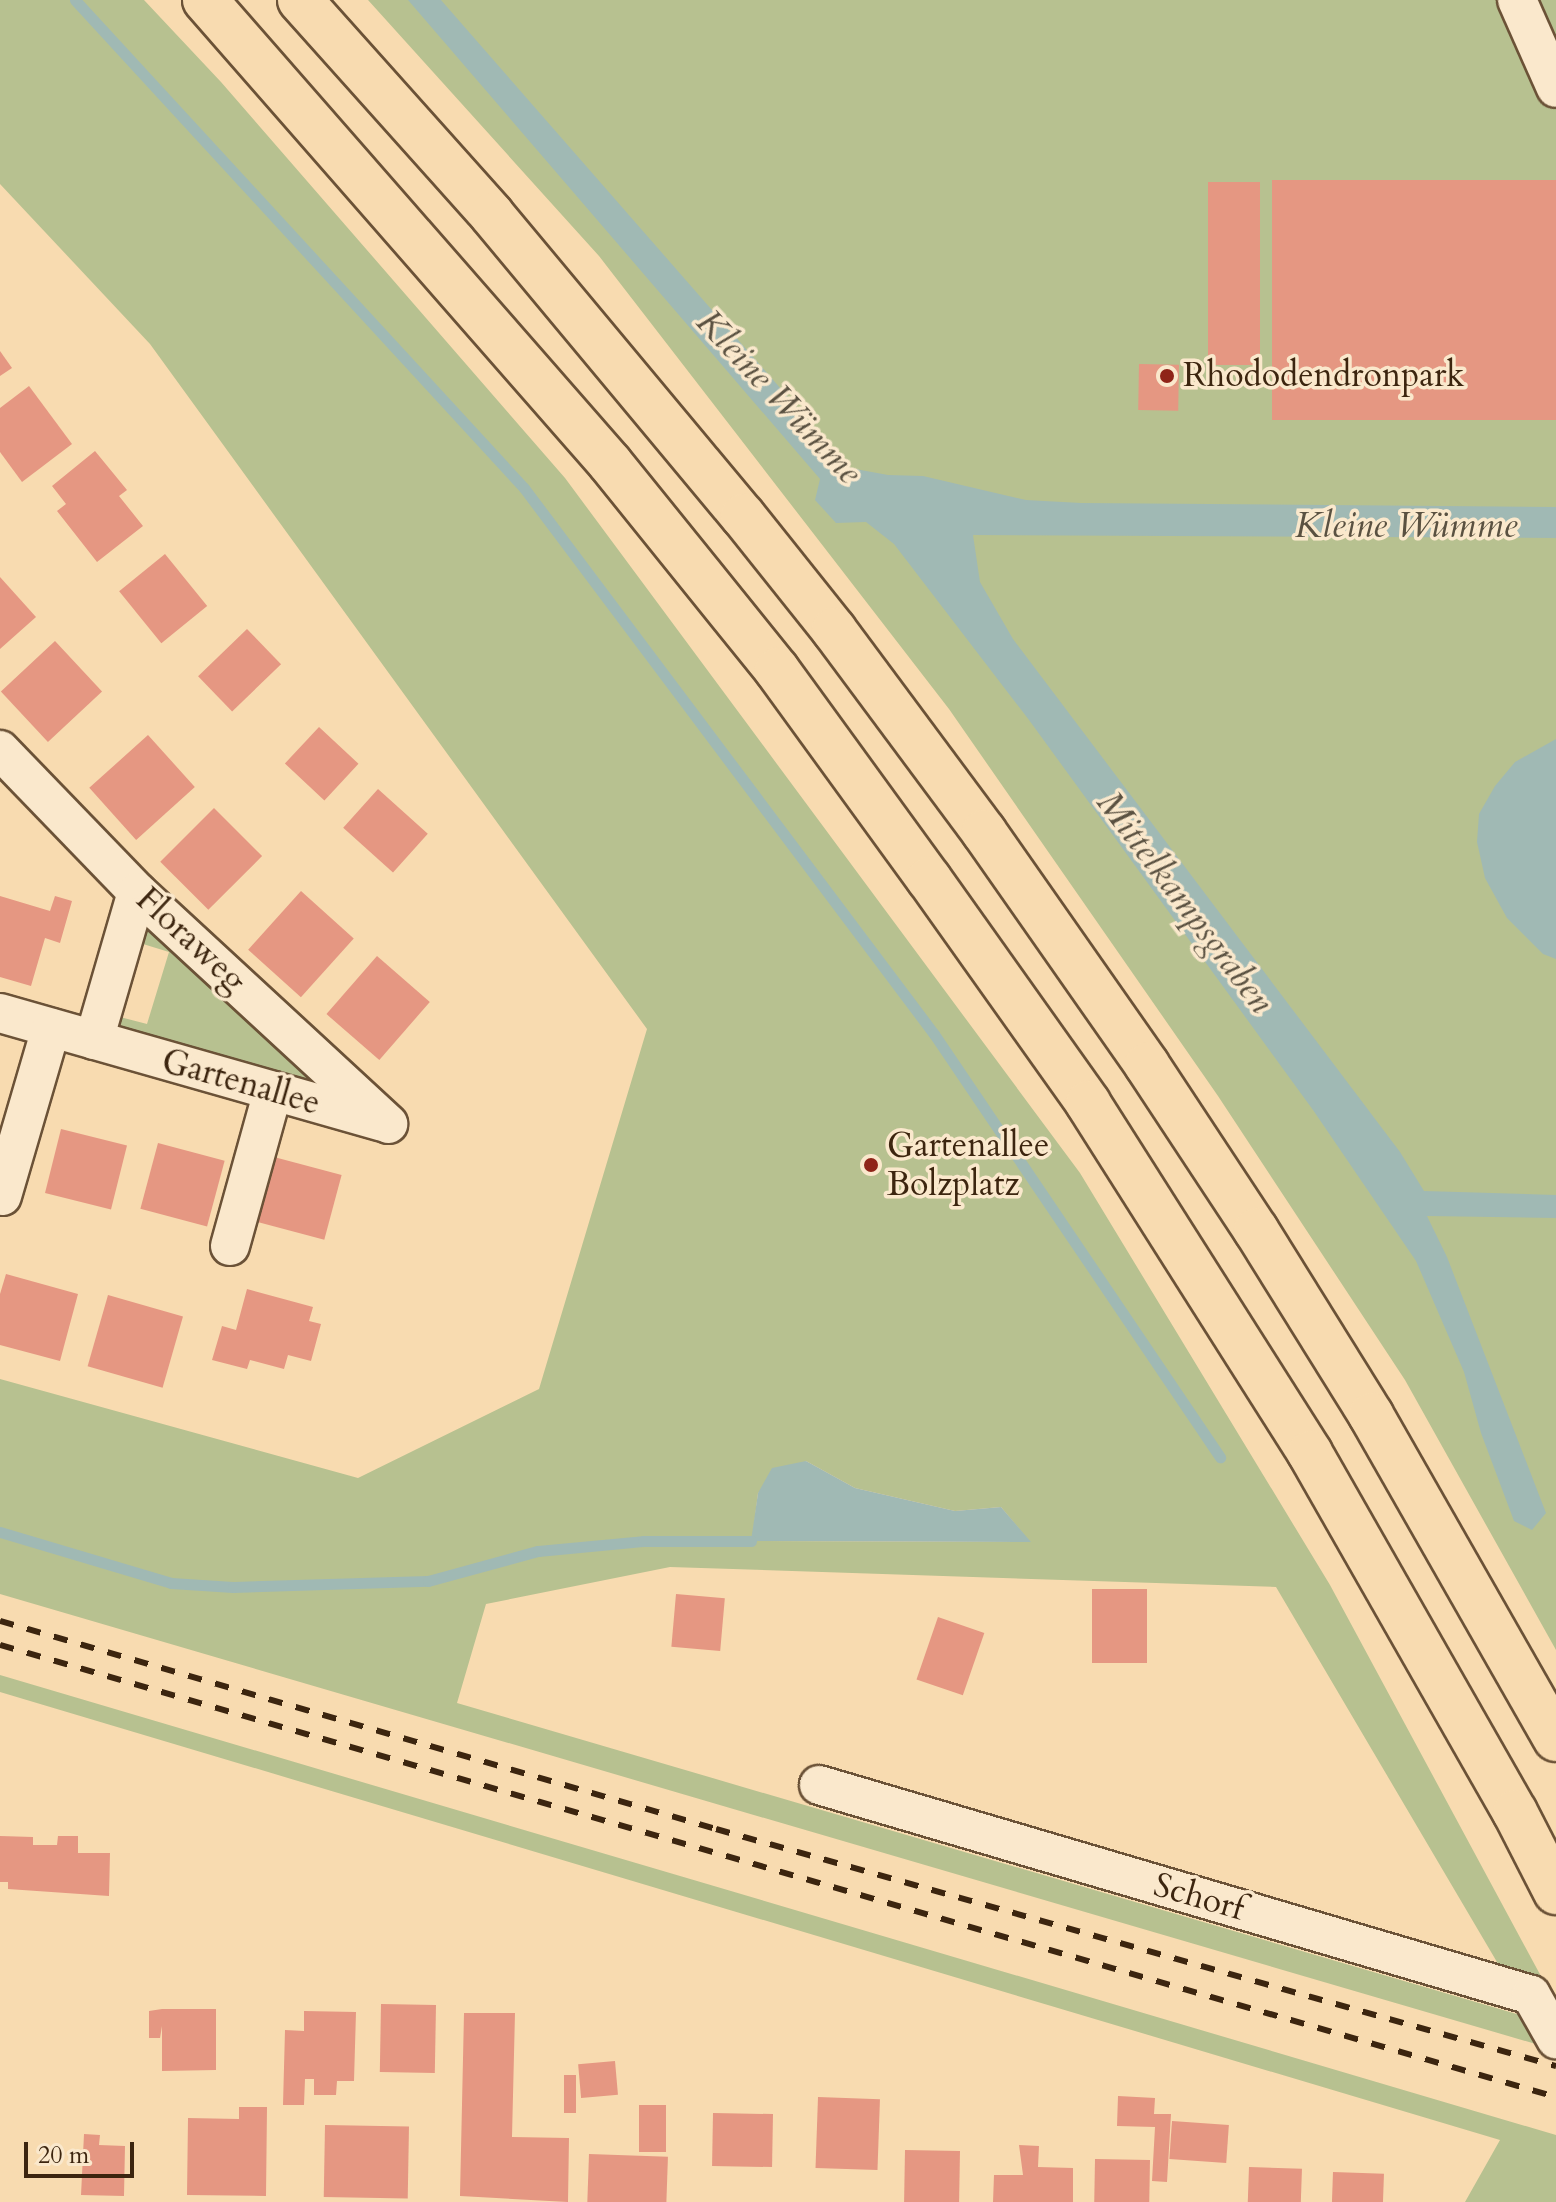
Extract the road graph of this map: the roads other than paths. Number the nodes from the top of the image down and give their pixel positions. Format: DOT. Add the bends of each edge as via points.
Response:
graph roads {
  1 [pos="205,0"];
  2 [pos="300,0"];
  3 [pos="1517,0"];
  4 [pos="1556,88"];
  5 [pos="0,750"];
  6 [pos="137,892"];
  7 [pos="0,1013"];
  8 [pos="51,1028"];
  9 [pos="94,1040"];
  10 [pos="273,1091"];
  11 [pos="388,1124"];
  12 [pos="2,1196"];
  13 [pos="230,1246"];
  14 [pos="1556,1739"];
  15 [pos="819,1785"];
  16 [pos="1556,1892"];
  17 [pos="1556,2039"];
  1 -- 16 [label="highway" via="610,463 777,670 929,879 1088,1103 1302,1440"];
  2 -- 14 [label="highway" via="492,215 743,516 984,832 1256,1230 1371,1415"];
  3 -- 4 [label="street"];
  5 -- 6 [label="street, Floraweg"];
  6 -- 9 [label="street"];
  6 -- 11 [label="street, Floraweg"];
  7 -- 8 [label="street, Gartenallee"];
  8 -- 9 [label="street, Gartenallee"];
  8 -- 12 [label="street"];
  9 -- 10 [label="street, Gartenallee"];
  10 -- 11 [label="street, Gartenallee"];
  10 -- 13 [label="street"];
  15 -- 17 [label="street, Schorf" via="1531,1995"];
}
